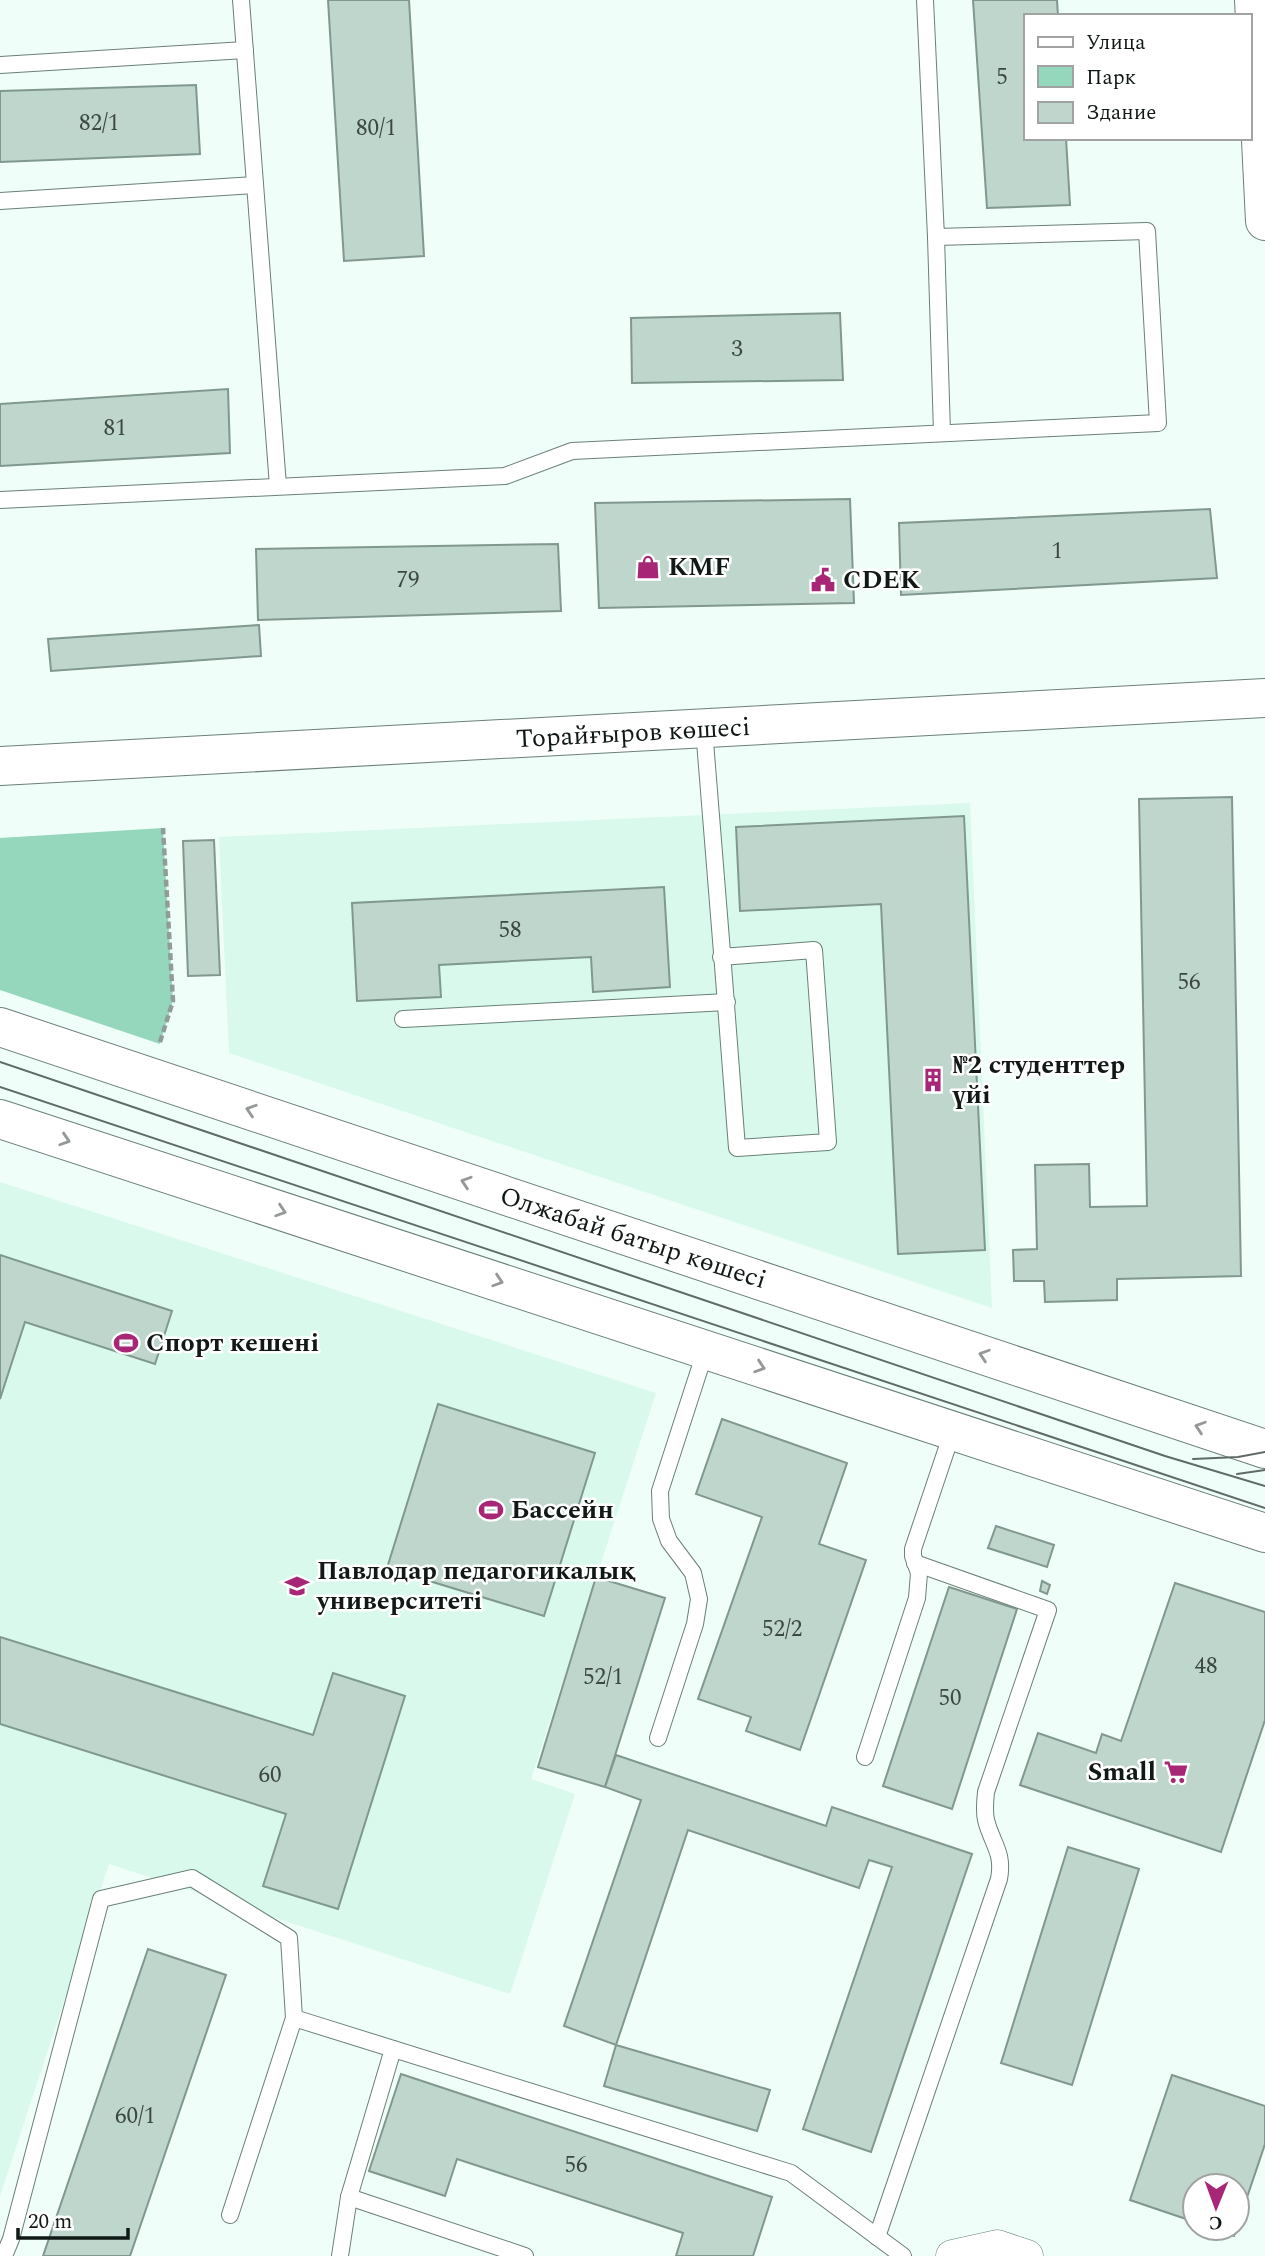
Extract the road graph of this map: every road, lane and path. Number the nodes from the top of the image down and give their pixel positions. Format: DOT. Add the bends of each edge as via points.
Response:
graph roads {
  1 [pos="241,0"];
  2 [pos="925,0"];
  3 [pos="1254,0"];
  4 [pos="245,50"];
  5 [pos="0,65"];
  6 [pos="255,185"];
  7 [pos="0,201"];
  8 [pos="1265,221"];
  9 [pos="936,237"];
  10 [pos="942,433"];
  11 [pos="278,486"];
  12 [pos="0,500"];
  13 [pos="1265,698"];
  14 [pos="704,729"];
  15 [pos="0,766"];
  16 [pos="163,828"];
  17 [pos="721,957"];
  18 [pos="727,1002"];
  19 [pos="403,1019"];
  20 [pos="0,1027"];
  21 [pos="160,1044"];
  22 [pos="0,1119"];
  23 [pos="706,1349"];
  24 [pos="953,1430"];
  25 [pos="1265,1449"];
  26 [pos="1265,1533"];
  27 [pos="915,1563"];
  28 [pos="659,1738"];
  29 [pos="865,1757"];
  30 [pos="294,2018"];
  31 [pos="393,2049"];
  32 [pos="349,2197"];
  33 [pos="230,2215"];
  34 [pos="877,2237"];
  35 [pos="4,2256"];
  36 [pos="340,2256"];
  37 [pos="525,2256"];
  38 [pos="902,2256"];
  39 [pos="952,2256"];
  40 [pos="1027,2256"];
  1 -- 4 [label="lane"];
  2 -- 9 [label="lane"];
  3 -- 8 [label="main road"];
  4 -- 5 [label="lane"];
  4 -- 6 [label="lane"];
  6 -- 7 [label="lane"];
  6 -- 11 [label="lane"];
  9 -- 10 [label="lane"];
  9 -- 10 [label="lane" via="1147,231 1158,423"];
  10 -- 11 [label="lane" via="572,451 505,476"];
  11 -- 12 [label="lane"];
  13 -- 14 [label="main road, Торайғыров көшесі"];
  14 -- 15 [label="main road, Торайғыров көшесі"];
  14 -- 17 [label="lane"];
  16 -- 21 [label="path" via="173,1001"];
  17 -- 18 [label="lane"];
  17 -- 18 [label="lane" via="814,950 828,1142 737,1148"];
  18 -- 19 [label="lane"];
  25 -- 20 [label="main road, Олжабай батыр көшесі, one-way"];
  22 -- 23 [label="main road, one-way"];
  23 -- 24 [label="main road, one-way"];
  23 -- 28 [label="lane" via="660,1491 661,1519 669,1541 693,1573 699,1599"];
  24 -- 26 [label="main road"];
  24 -- 27 [label="lane" via="914,1549"];
  27 -- 29 [label="lane" via="917,1598"];
  27 -- 34 [label="lane" via="1048,1610 986,1792 986,1821 1000,1852 999,1879"];
  30 -- 31 [label="lane"];
  30 -- 33 [label="lane"];
  30 -- 35 [label="lane" via="289,1938 254,1915 192,1878 101,1899"];
  31 -- 32 [label="lane"];
  31 -- 34 [label="lane" via="791,2173"];
  32 -- 36 [label="lane"];
  32 -- 37 [label="lane"];
  34 -- 38 [label="lane"];
  39 -- 40 [label="street" via="998,2246"];
}
